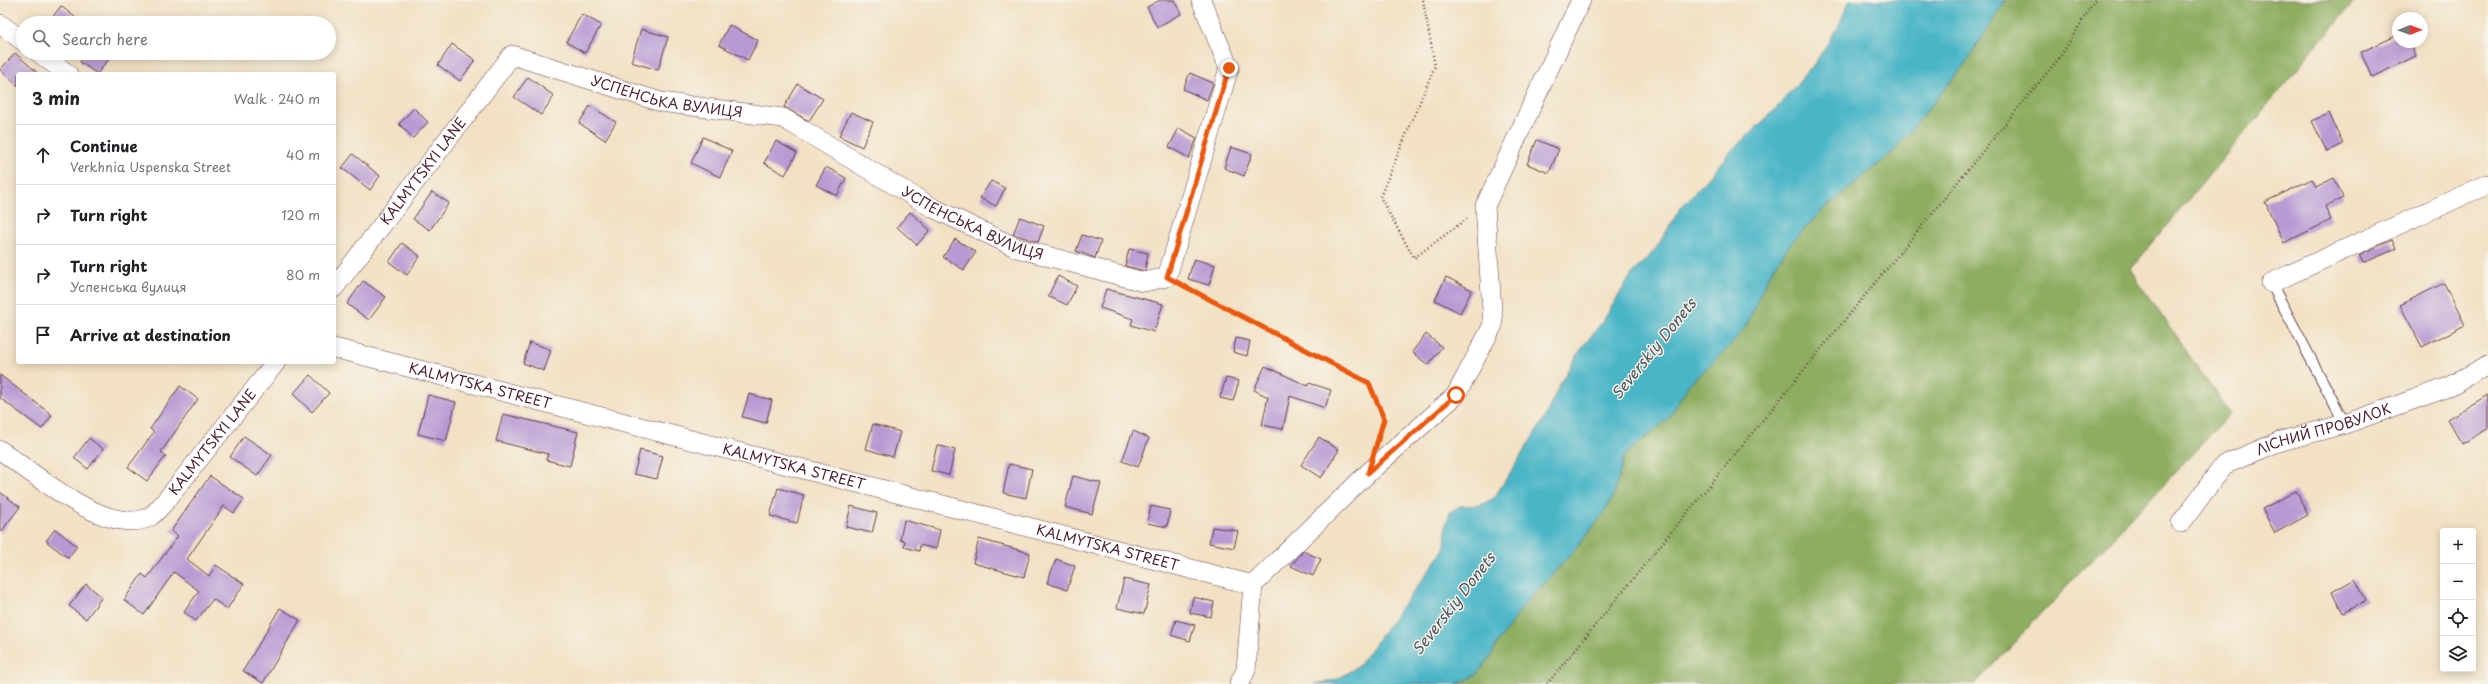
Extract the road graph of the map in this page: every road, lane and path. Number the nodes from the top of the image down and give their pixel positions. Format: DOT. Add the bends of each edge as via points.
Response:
graph roads {
  1 [pos="1201,0"];
  2 [pos="1423,0"];
  3 [pos="1581,0"];
  4 [pos="2095,0"];
  5 [pos="0,24"];
  6 [pos="16,36"];
  7 [pos="512,55"];
  8 [pos="49,60"];
  9 [pos="65,72"];
  10 [pos="2488,184"];
  11 [pos="1469,217"];
  12 [pos="1167,277"];
  13 [pos="2271,283"];
  14 [pos="336,285"];
  15 [pos="336,349"];
  16 [pos="274,364"];
  17 [pos="2488,365"];
  18 [pos="2345,424"];
  19 [pos="1378,440"];
  20 [pos="0,450"];
  21 [pos="2181,523"];
  22 [pos="1253,585"];
  23 [pos="1239,684"];
  24 [pos="1547,684"];
  1 -- 12 [label="street" via="1229,68"];
  2 -- 11 [label="path" via="1435,66 1380,197 1414,258"];
  3 -- 22 [label="street" via="1485,206 1492,325 1456,395 1368,473"];
  4 -- 24 [label="path" via="2060,57"];
  5 -- 6 [label="street"];
  7 -- 12 [label="street, УСПЕНСЬКА ВУЛИЦЯ" via="661,102 783,118 932,208 1017,248 1144,282"];
  7 -- 14 [label="street, KALMYTSKYI LANE"];
  8 -- 9 [label="street"];
  10 -- 13 [label="street"];
  12 -- 19 [label="path" via="1369,383 1384,419"];
  13 -- 18 [label="lane"];
  15 -- 22 [label="street, KALMYTSKA STREET"];
  16 -- 20 [label="street, KALMYTSKYI LANE" via="164,503 150,516 122,520 104,517 79,505"];
  17 -- 18 [label="street, ЛІСНИЙ ПРОВУЛОК" via="2446,388"];
  18 -- 21 [label="street, ЛІСНИЙ ПРОВУЛОК" via="2278,442 2224,465"];
  22 -- 23 [label="street" via="1246,670"];
}
